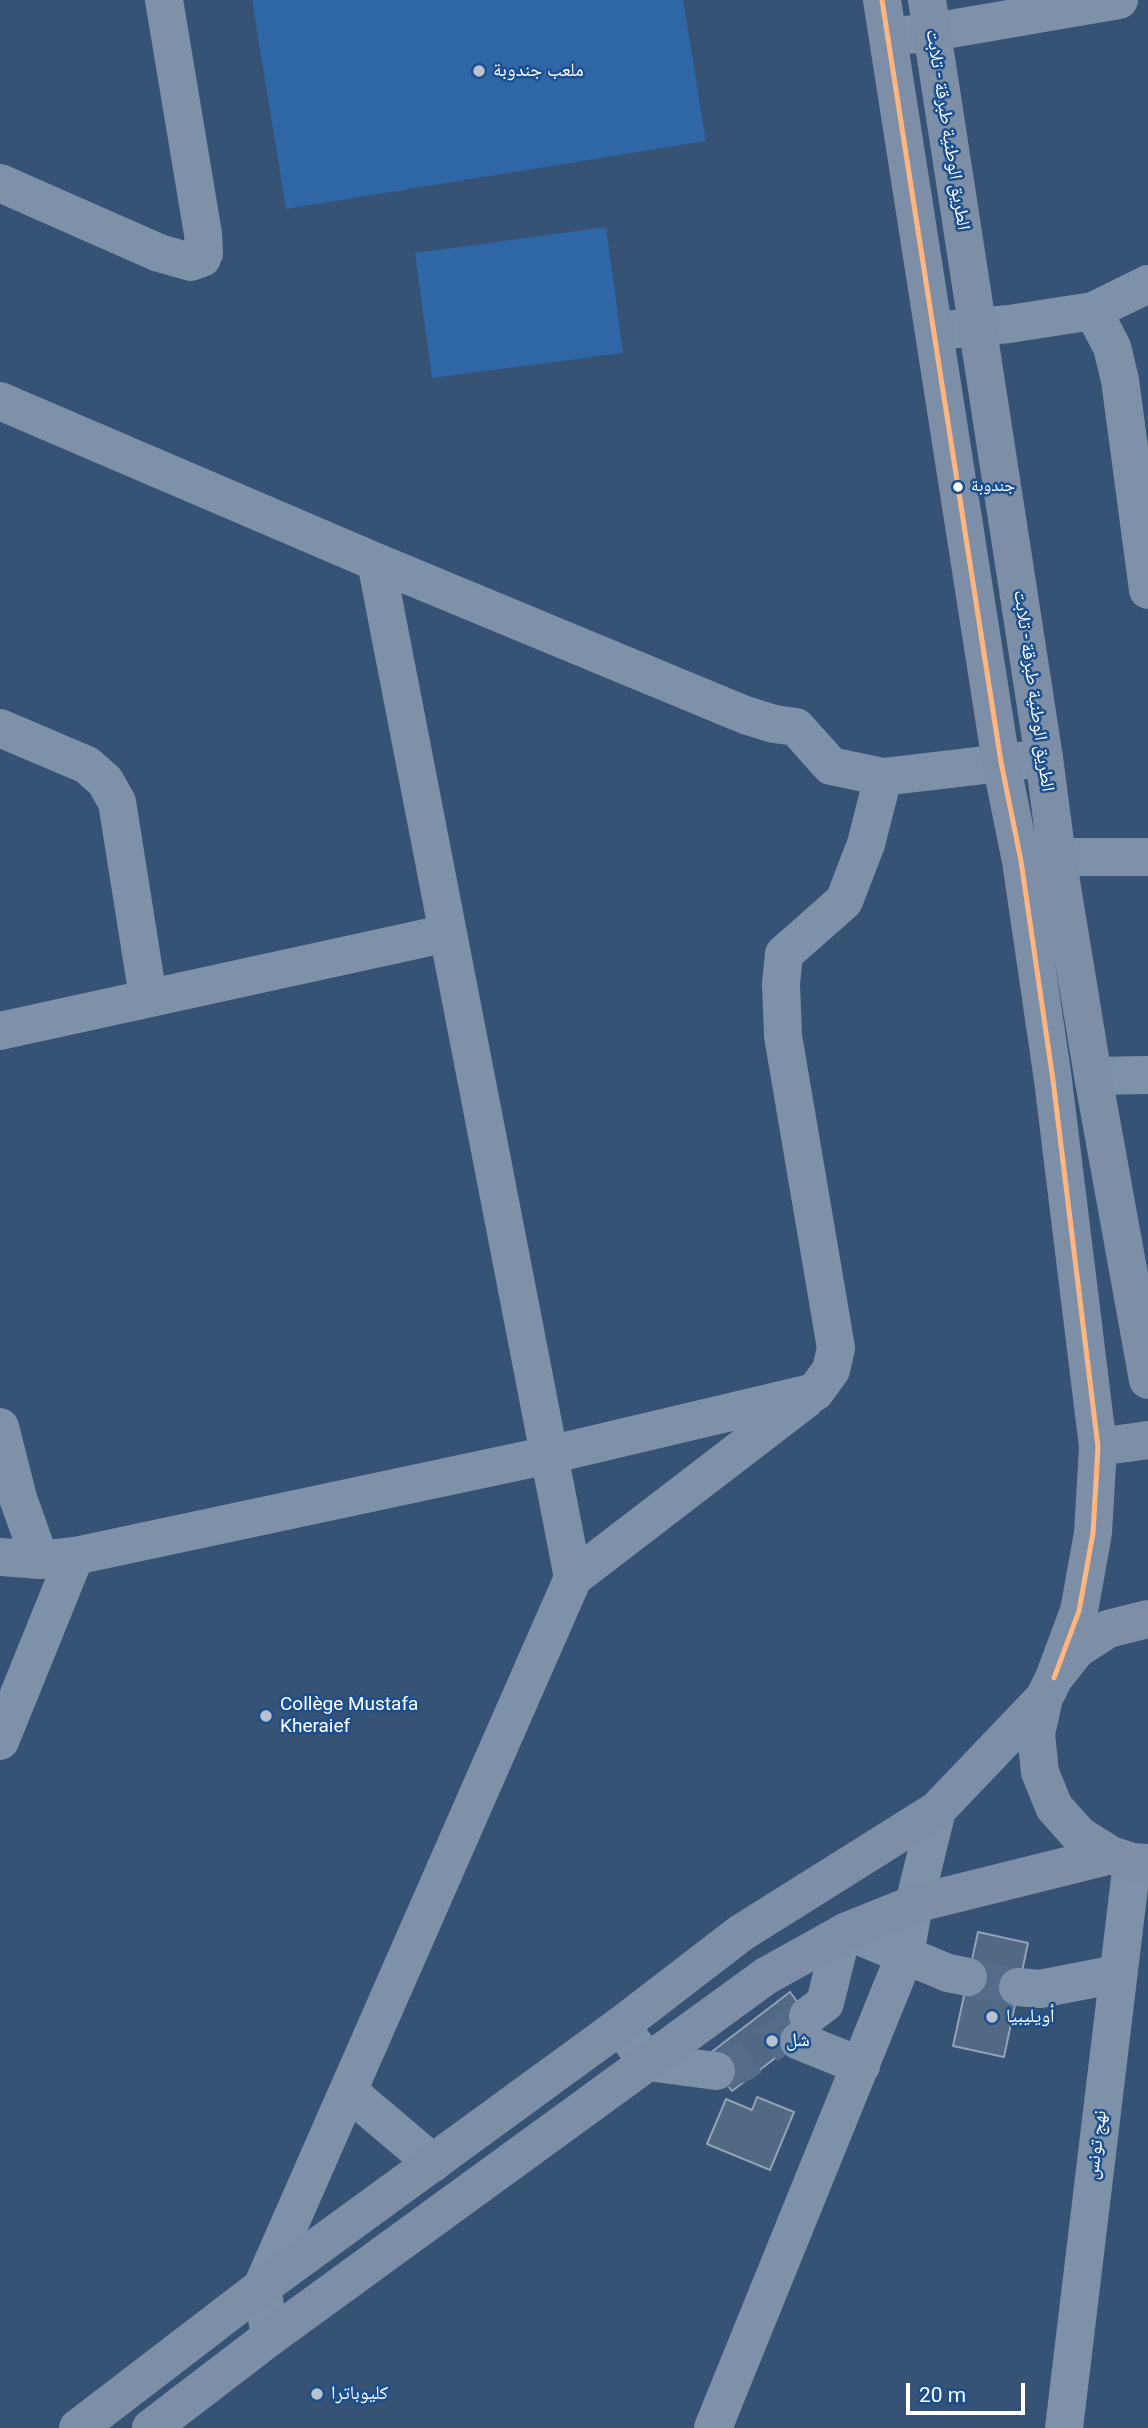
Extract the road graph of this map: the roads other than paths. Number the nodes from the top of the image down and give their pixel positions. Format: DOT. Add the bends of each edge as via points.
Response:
graph roads {
  1 [pos="164,0"];
  2 [pos="881,0"];
  3 [pos="1119,0"];
  4 [pos="930,16"];
  5 [pos="889,37"];
  6 [pos="0,183"];
  7 [pos="1148,284"];
  8 [pos="1093,311"];
  9 [pos="978,327"];
  10 [pos="935,331"];
  11 [pos="0,401"];
  12 [pos="376,562"];
  13 [pos="1148,590"];
  14 [pos="0,728"];
  15 [pos="1044,758"];
  16 [pos="1001,762"];
  17 [pos="883,777"];
  18 [pos="1148,858"];
  19 [pos="1039,859"];
  20 [pos="448,933"];
  21 [pos="148,997"];
  22 [pos="0,1031"];
  23 [pos="1148,1075"];
  24 [pos="1093,1076"];
  25 [pos="1148,1380"];
  26 [pos="815,1392"];
  27 [pos="0,1427"];
  28 [pos="1148,1440"];
  29 [pos="1098,1447"];
  30 [pos="549,1455"];
  31 [pos="0,1557"];
  32 [pos="58,1558"];
  33 [pos="573,1578"];
  34 [pos="1148,1619"];
  35 [pos="1049,1688"];
  36 [pos="0,1741"];
  37 [pos="937,1810"];
  38 [pos="1130,1860"];
  39 [pos="1137,1902"];
  40 [pos="914,1904"];
  41 [pos="844,1932"];
  42 [pos="905,1955"];
  43 [pos="1117,1974"];
  44 [pos="968,1978"];
  45 [pos="1018,1987"];
  46 [pos="620,2026"];
  47 [pos="648,2062"];
  48 [pos="861,2066"];
  49 [pos="716,2071"];
  50 [pos="348,2091"];
  51 [pos="433,2162"];
  52 [pos="262,2287"];
  53 [pos="270,2337"];
  54 [pos="78,2428"];
  55 [pos="150,2428"];
  56 [pos="713,2428"];
  57 [pos="1065,2428"];
  1 -- 6 [label="street" via="203,234 202,258 191,262 159,253"];
  2 -- 5 [label="main road, الطريق الوطنية طبرقة - تلابت"];
  3 -- 4 [label="street"];
  4 -- 5 [label="street"];
  4 -- 9 [label="main road, الطريق الوطنية طبرقة - تلابت"];
  5 -- 10 [label="main road, الطريق الوطنية طبرقة - تلابت"];
  7 -- 8 [label="street"];
  8 -- 9 [label="street"];
  8 -- 13 [label="street" via="1112,346 1120,380"];
  9 -- 10 [label="street"];
  9 -- 15 [label="main road, الطريق الوطنية طبرقة - تلابت"];
  10 -- 16 [label="main road, الطريق الوطنية طبرقة - تلابت"];
  11 -- 12 [label="street"];
  12 -- 17 [label="street" via="745,715 796,727 831,766"];
  12 -- 20 [label="street"];
  14 -- 21 [label="street" via="87,765 105,781 117,802"];
  15 -- 16 [label="street"];
  15 -- 19 [label="main road, الطريق الوطنية طبرقة - تلابت"];
  16 -- 17 [label="street"];
  16 -- 19 [label="main road, الطريق الوطنية طبرقة - تلابت"];
  17 -- 26 [label="street" via="866,844 844,901 784,954 783,1036 836,1348 831,1370"];
  18 -- 19 [label="street"];
  19 -- 24 [label="main road, الطريق الوطنية طبرقة - تلابت"];
  19 -- 29 [label="main road, الطريق الوطنية طبرقة - تلابت" via="1052,1080"];
  20 -- 21 [label="street"];
  20 -- 30 [label="street"];
  21 -- 22 [label="street"];
  23 -- 24 [label="street"];
  24 -- 25 [label="main road, الطريق الوطنية طبرقة - تلابت"];
  26 -- 30 [label="street"];
  26 -- 33 [label="street"];
  27 -- 32 [label="street" via="19,1498"];
  28 -- 29 [label="main road"];
  29 -- 35 [label="main road, الطريق الوطنية طبرقة - تلابت" via="1093,1533 1079,1611"];
  30 -- 32 [label="street"];
  30 -- 33 [label="street"];
  31 -- 32 [label="street"];
  32 -- 36 [label="street"];
  33 -- 50 [label="street"];
  34 -- 35 [label="main road" via="1108,1629 1077,1649"];
  35 -- 37 [label="main road"];
  35 -- 38 [label="main road, الطريق الوطنية طبرقة - تلابت" via="1036,1734 1040,1772 1054,1807 1079,1835"];
  37 -- 40 [label="street"];
  37 -- 46 [label="main road" via="741,1933"];
  38 -- 39 [label="street, نهج تونس"];
  38 -- 40 [label="main road"];
  39 -- 43 [label="street, نهج تونس"];
  40 -- 41 [label="main road"];
  40 -- 42 [label="street"];
  41 -- 42 [label="street"];
  41 -- 47 [label="main road" via="766,1976"];
  41 -- 48 [label="street" via="825,2003 803,2028"];
  42 -- 44 [label="street"];
  42 -- 48 [label="street"];
  43 -- 45 [label="street" via="1040,1989"];
  43 -- 57 [label="street, نهج تونس"];
  46 -- 47 [label="street"];
  46 -- 51 [label="main road"];
  47 -- 49 [label="street"];
  47 -- 53 [label="main road"];
  48 -- 56 [label="street"];
  50 -- 51 [label="street"];
  50 -- 52 [label="street"];
  51 -- 52 [label="main road"];
  52 -- 53 [label="street"];
  52 -- 54 [label="main road"];
  53 -- 55 [label="main road"];
}
